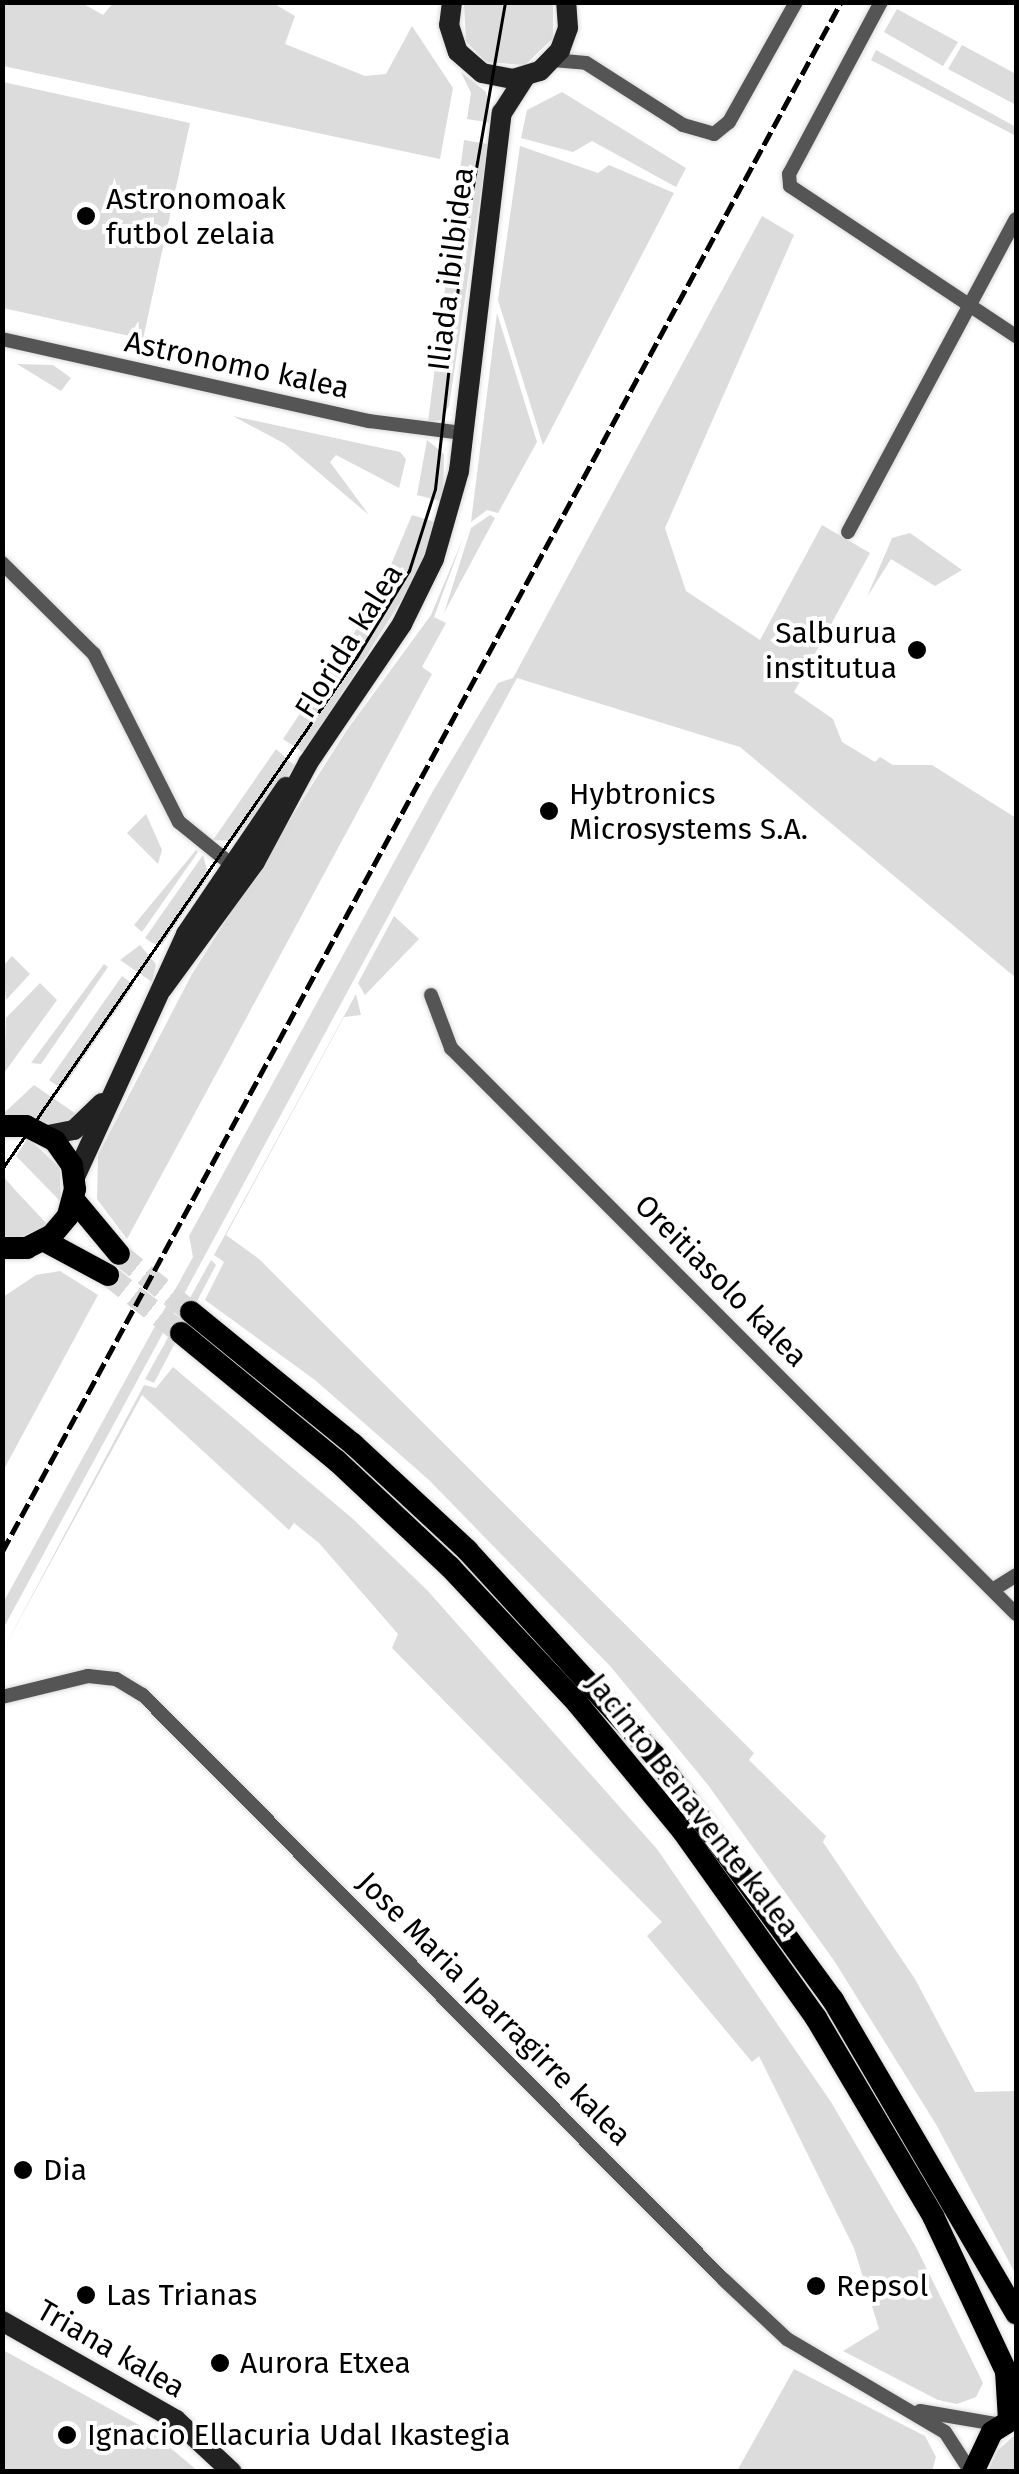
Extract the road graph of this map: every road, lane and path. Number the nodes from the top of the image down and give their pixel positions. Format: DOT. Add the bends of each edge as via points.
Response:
graph roads {
  1 [pos="452,2"];
  2 [pos="566,2"];
  3 [pos="796,2"];
  4 [pos="881,2"];
  5 [pos="553,60"];
  6 [pos="478,71"];
  7 [pos="525,77"];
  8 [pos="502,113"];
  9 [pos="1016,219"];
  10 [pos="970,306"];
  11 [pos="1016,336"];
  12 [pos="2,339"];
  13 [pos="463,433"];
  14 [pos="848,532"];
  15 [pos="2,563"];
  16 [pos="238,869"];
  17 [pos="431,996"];
  18 [pos="116,1086"];
  19 [pos="2,1126"];
  20 [pos="48,1135"];
  21 [pos="75,1188"];
  22 [pos="43,1240"];
  23 [pos="6,1252"];
  24 [pos="119,1254"];
  25 [pos="108,1275"];
  26 [pos="1016,1576"];
  27 [pos="994,1589"];
  28 [pos="1016,1614"];
  29 [pos="34,1688"];
  30 [pos="2,1697"];
  31 [pos="2,1708"];
  32 [pos="1016,2312"];
  33 [pos="2,2321"];
  34 [pos="914,2410"];
  35 [pos="1009,2420"];
  36 [pos="232,2472"];
  37 [pos="972,2472"];
  1 -- 6 [label="main road" via="452,39"];
  2 -- 5 [label="main road" via="568,28"];
  3 -- 5 [label="street" via="729,122 714,134 682,125 586,63"];
  4 -- 10 [label="street" via="789,174 796,195"];
  5 -- 7 [label="main road"];
  6 -- 7 [label="main road"];
  6 -- 8 [label="main road"];
  7 -- 8 [label="main road, Iliada ibilbidea"];
  8 -- 13 [label="main road, Iliada ibilbidea"];
  9 -- 10 [label="street"];
  10 -- 11 [label="street"];
  10 -- 14 [label="street"];
  12 -- 13 [label="street, Astronomo kalea" via="369,422"];
  13 -- 16 [label="main road, Florida kalea" via="448,519 420,590"];
  15 -- 16 [label="street" via="94,654 179,822"];
  16 -- 18 [label="main road, Florida kalea" via="162,989"];
  17 -- 27 [label="street, Oreitiasolo kalea" via="452,1048"];
  18 -- 20 [label="main road" via="82,1125"];
  18 -- 21 [label="main road"];
  19 -- 20 [label="main road"];
  20 -- 21 [label="main road"];
  21 -- 22 [label="main road" via="59,1228"];
  21 -- 24 [label="main road"];
  22 -- 23 [label="main road"];
  22 -- 25 [label="main road"];
  26 -- 27 [label="street"];
  27 -- 28 [label="street, Oreitiasolo kalea"];
  29 -- 30 [label="street, Jose Maria Iparragirre kalea"];
  29 -- 31 [label="street, Jose Maria Iparragirre kalea"];
  29 -- 34 [label="street, Jose Maria Iparragirre kalea" via="88,1676 116,1679 143,1695 787,2339"];
  32 -- 35 [label="main road, Jacinto Benavente kalea" via="834,2000 655,1756 467,1550 354,1444 186,1323 450,1567 578,1704 682,1830 816,2018 934,2216 1006,2370"];
  33 -- 36 [label="main road, Triana kalea" via="176,2420"];
  34 -- 35 [label="street, Jose Maria Iparragirre kalea"];
  34 -- 37 [label="street, Jose Maria Iparragirre kalea" via="952,2439"];
  35 -- 37 [label="main road" via="984,2442"];
}
